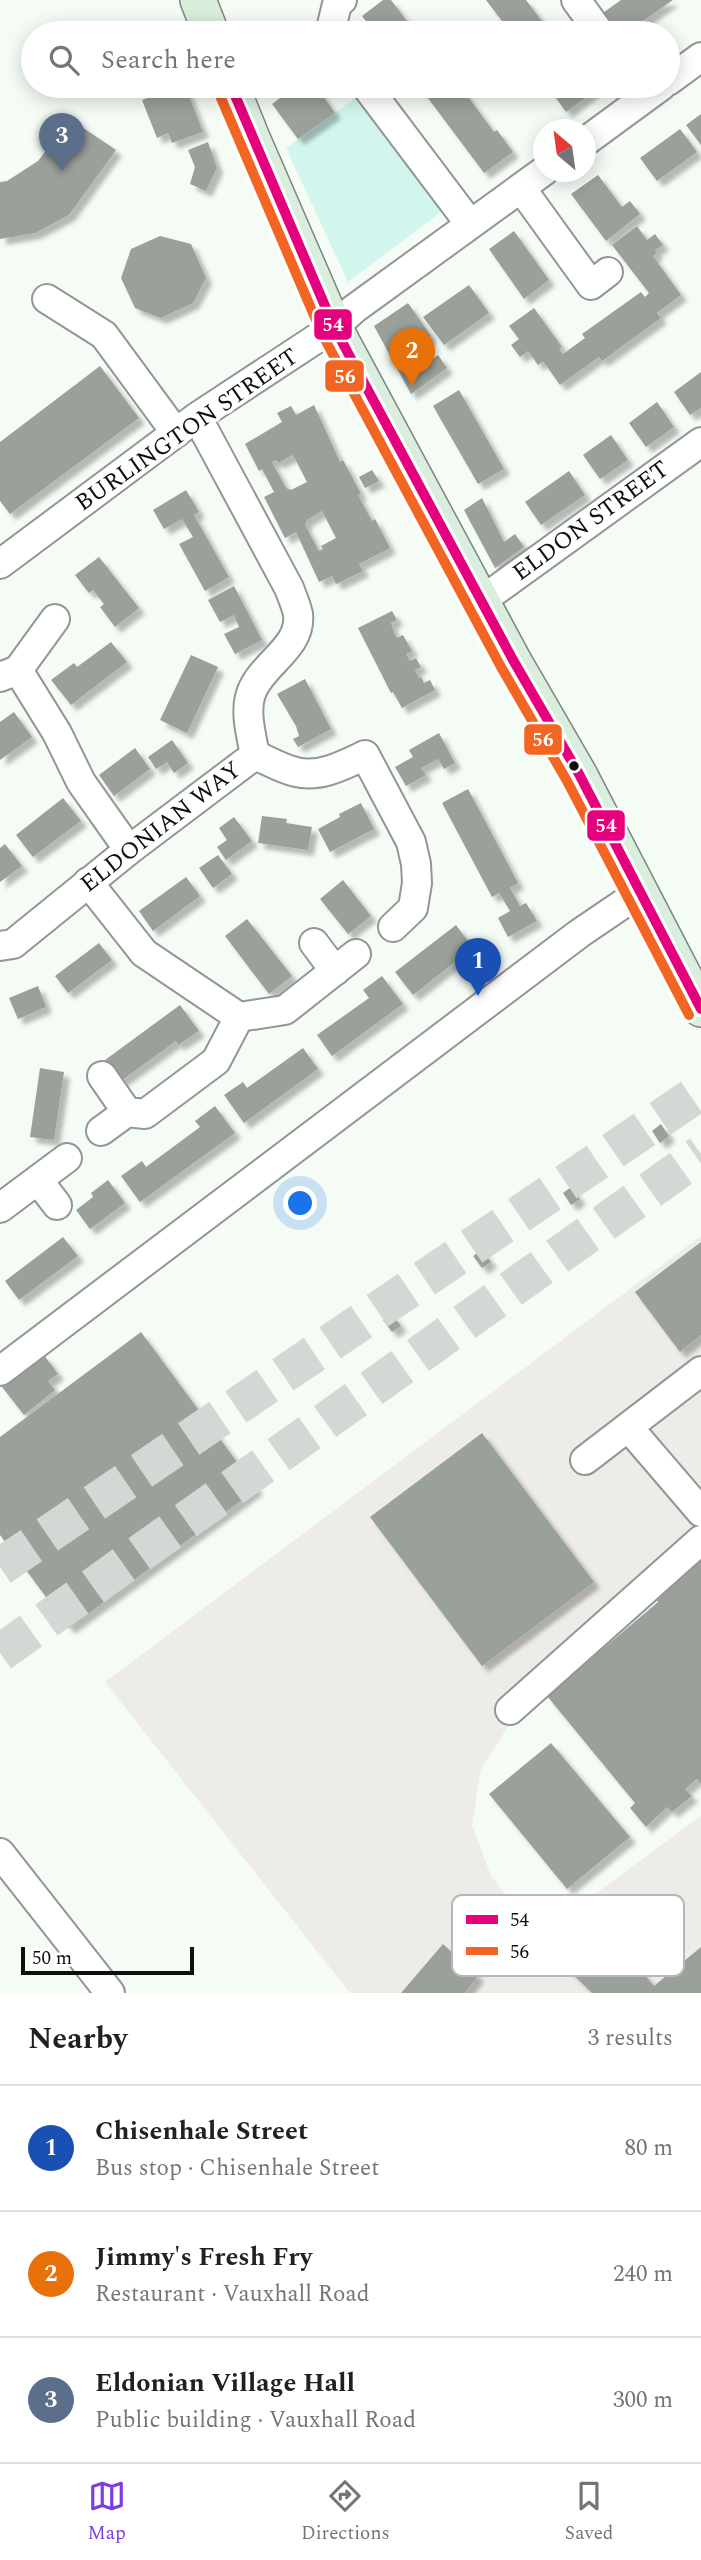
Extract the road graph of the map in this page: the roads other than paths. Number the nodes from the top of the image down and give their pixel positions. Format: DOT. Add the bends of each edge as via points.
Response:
graph roads {
  1 [pos="198,0"];
  2 [pos="342,0"];
  3 [pos="576,0"];
  4 [pos="206,21"];
  5 [pos="333,21"];
  6 [pos="591,21"];
  7 [pos="701,57"];
  8 [pos="680,70"];
  9 [pos="236,98"];
  10 [pos="375,98"];
  11 [pos="639,98"];
  12 [pos="596,133"];
  13 [pos="533,179"];
  14 [pos="521,188"];
  15 [pos="470,224"];
  16 [pos="591,285"];
  17 [pos="47,299"];
  18 [pos="334,327"];
  19 [pos="187,425"];
  20 [pos="701,442"];
  21 [pos="0,564"];
  22 [pos="481,601"];
  23 [pos="55,618"];
  24 [pos="9,673"];
  25 [pos="255,755"];
  26 [pos="129,850"];
  27 [pos="88,882"];
  28 [pos="639,893"];
  29 [pos="393,926"];
  30 [pos="314,943"];
  31 [pos="0,946"];
  32 [pos="701,1009"];
  33 [pos="239,1017"];
  34 [pos="102,1076"];
  35 [pos="127,1112"];
  36 [pos="101,1131"];
  37 [pos="67,1158"];
  38 [pos="38,1180"];
  39 [pos="57,1205"];
  40 [pos="0,1209"];
  41 [pos="0,1371"];
  42 [pos="701,1371"];
  43 [pos="629,1428"];
  44 [pos="585,1460"];
  45 [pos="701,1512"];
  46 [pos="701,1540"];
  47 [pos="510,1710"];
  48 [pos="0,1853"];
  49 [pos="110,1993"];
  1 -- 4 [label="main road"];
  2 -- 5 [label="street"];
  3 -- 6 [label="street"];
  7 -- 8 [label="street"];
  9 -- 18 [label="main road"];
  10 -- 15 [label="street"];
  11 -- 12 [label="street"];
  13 -- 14 [label="street, BURLINGTON STREET"];
  14 -- 15 [label="street, BURLINGTON STREET"];
  14 -- 16 [label="street"];
  15 -- 18 [label="street, BURLINGTON STREET"];
  17 -- 19 [label="street, ELDONIAN WAY" via="104,335"];
  18 -- 19 [label="street, BURLINGTON STREET"];
  18 -- 22 [label="main road"];
  19 -- 21 [label="street, BURLINGTON STREET"];
  19 -- 25 [label="street, ELDONIAN WAY" via="289,588 298,615 289,645 251,691 248,708"];
  20 -- 22 [label="street, ELDON STREET"];
  22 -- 28 [label="main road" via="579,774"];
  23 -- 24 [label="street"];
  24 -- 26 [label="street" via="57,733 81,782"];
  25 -- 26 [label="street, ELDONIAN WAY"];
  25 -- 29 [label="street" via="295,772 316,773 365,755 411,842 416,864 413,908"];
  26 -- 27 [label="street, ELDONIAN WAY"];
  27 -- 31 [label="street, ELDONIAN WAY" via="13,944"];
  27 -- 33 [label="street" via="144,953"];
  28 -- 32 [label="main road"];
  28 -- 41 [label="street"];
  30 -- 33 [label="street" via="346,963 285,1010"];
  33 -- 35 [label="street" via="216,1060 145,1114"];
  34 -- 35 [label="street"];
  35 -- 36 [label="street"];
  37 -- 38 [label="street"];
  38 -- 39 [label="street"];
  38 -- 40 [label="street"];
  42 -- 43 [label="street"];
  43 -- 44 [label="street"];
  43 -- 45 [label="street"];
  46 -- 47 [label="street"];
  48 -- 49 [label="street"];
}
